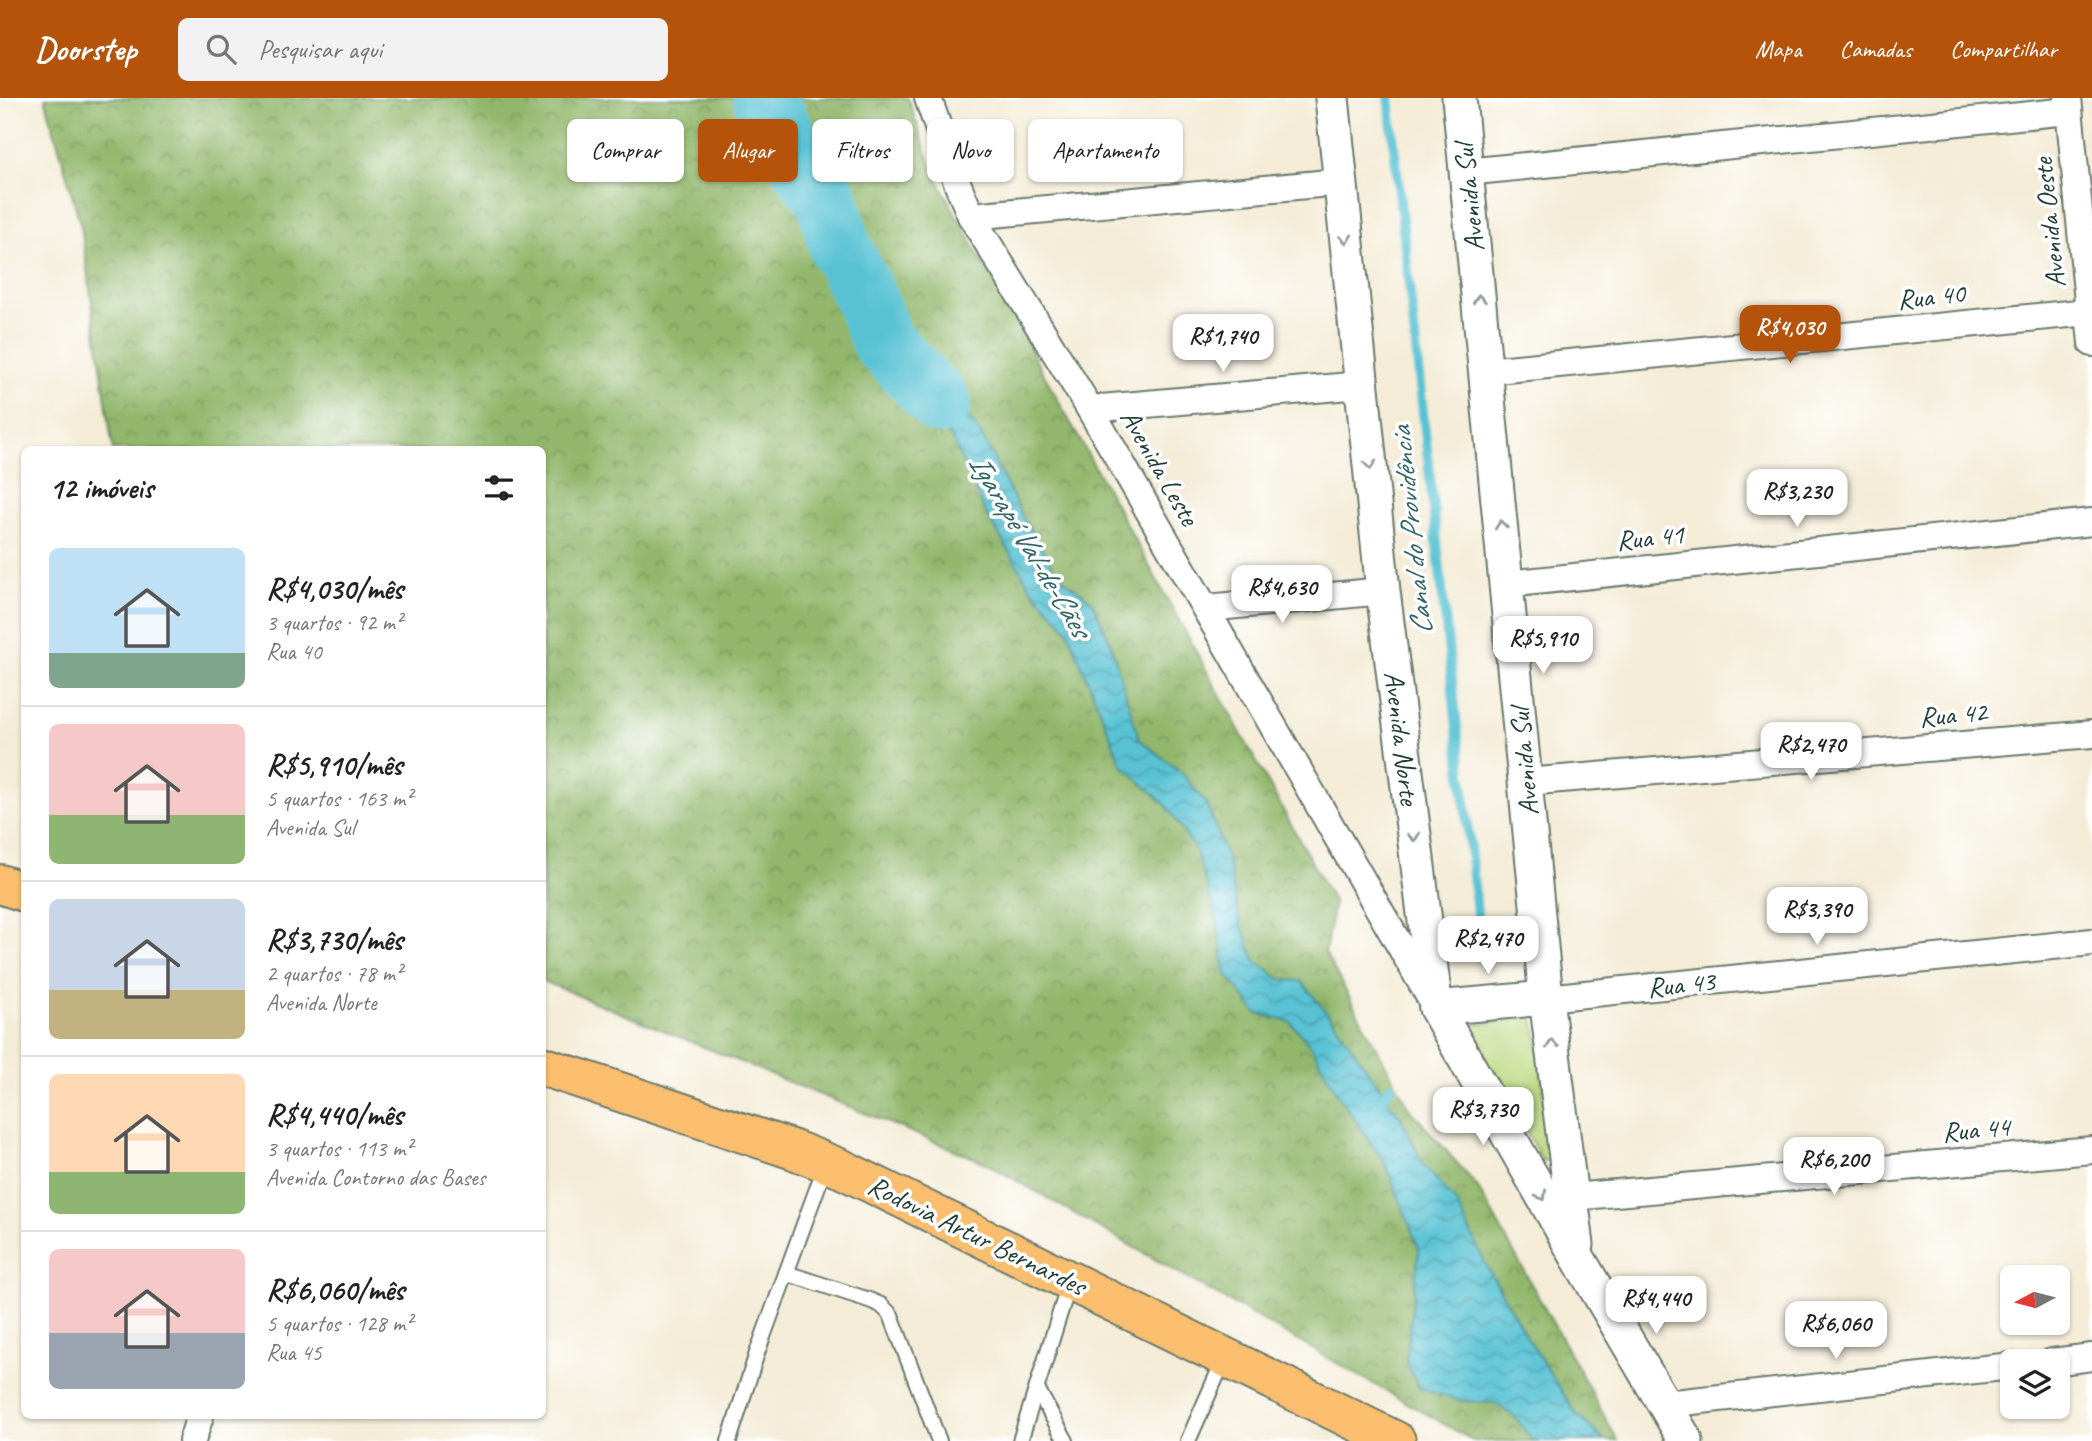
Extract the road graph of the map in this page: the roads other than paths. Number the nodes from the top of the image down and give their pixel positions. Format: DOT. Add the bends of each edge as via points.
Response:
graph roads {
  1 [pos="928,98"];
  2 [pos="1332,98"];
  3 [pos="1459,98"];
  4 [pos="2069,104"];
  5 [pos="1466,172"];
  6 [pos="1340,182"];
  7 [pos="971,216"];
  8 [pos="2089,312"];
  9 [pos="2092,343"];
  10 [pos="1486,371"];
  11 [pos="1361,385"];
  12 [pos="1090,409"];
  13 [pos="2092,522"];
  14 [pos="1507,584"];
  15 [pos="1368,593"];
  16 [pos="1207,608"];
  17 [pos="2092,734"];
  18 [pos="1526,782"];
  19 [pos="0,884"];
  20 [pos="21,891"];
  21 [pos="2092,942"];
  22 [pos="1546,998"];
  23 [pos="1436,1009"];
  24 [pos="546,1067"];
  25 [pos="2092,1150"];
  26 [pos="827,1163"];
  27 [pos="1572,1197"];
  28 [pos="1578,1258"];
  29 [pos="786,1273"];
  30 [pos="1070,1280"];
  31 [pos="1226,1356"];
  32 [pos="2092,1357"];
  33 [pos="2070,1360"];
  34 [pos="2000,1367"];
  35 [pos="1037,1388"];
  36 [pos="1665,1404"];
  37 [pos="199,1419"];
  38 [pos="192,1441"];
  39 [pos="729,1441"];
  40 [pos="939,1441"];
  41 [pos="1020,1441"];
  42 [pos="1066,1441"];
  43 [pos="1188,1441"];
  44 [pos="1396,1441"];
  45 [pos="1686,1441"];
  1 -- 7 [label="street, Avenida Leste"];
  2 -- 6 [label="street, Avenida Norte"];
  3 -- 5 [label="street, Avenida Sul"];
  4 -- 5 [label="street"];
  4 -- 8 [label="street, Avenida Oeste"];
  10 -- 5 [label="street, Avenida Sul, one-way"];
  6 -- 7 [label="street"];
  6 -- 11 [label="street, Avenida Norte, one-way"];
  7 -- 12 [label="street, Avenida Leste"];
  8 -- 9 [label="street, Avenida Oeste"];
  8 -- 10 [label="street, Rua 40"];
  14 -- 10 [label="street, Avenida Sul, one-way"];
  11 -- 12 [label="street"];
  11 -- 15 [label="street, Avenida Norte, one-way"];
  12 -- 16 [label="street, Avenida Leste"];
  13 -- 14 [label="street, Rua 41"];
  14 -- 18 [label="street, Avenida Sul"];
  15 -- 16 [label="street"];
  15 -- 23 [label="street, Avenida Norte, one-way"];
  16 -- 23 [label="street, Avenida Leste"];
  17 -- 18 [label="street, Rua 42"];
  18 -- 22 [label="street, Avenida Sul"];
  19 -- 20 [label="main road"];
  21 -- 22 [label="street, Rua 43"];
  22 -- 23 [label="street, Rua 43"];
  27 -- 22 [label="street, Avenida Sul, one-way"];
  23 -- 28 [label="street, Avenida Norte, one-way"];
  24 -- 26 [label="main road, Rodovia Artur Bernardes"];
  25 -- 27 [label="street, Rua 44"];
  26 -- 29 [label="lane"];
  26 -- 30 [label="main road, Rodovia Artur Bernardes"];
  27 -- 28 [label="street, Avenida Sul"];
  28 -- 36 [label="street, Avenida Norte"];
  29 -- 39 [label="lane"];
  29 -- 40 [label="lane" via="869,1300 891,1315"];
  30 -- 31 [label="main road, Rodovia Artur Bernardes"];
  30 -- 35 [label="lane"];
  31 -- 43 [label="lane"];
  31 -- 44 [label="main road, Rodovia Artur Bernardes"];
  32 -- 33 [label="street"];
  34 -- 36 [label="street"];
  35 -- 41 [label="lane"];
  35 -- 42 [label="lane"];
  36 -- 45 [label="street, Avenida Norte"];
  37 -- 38 [label="street"];
}
